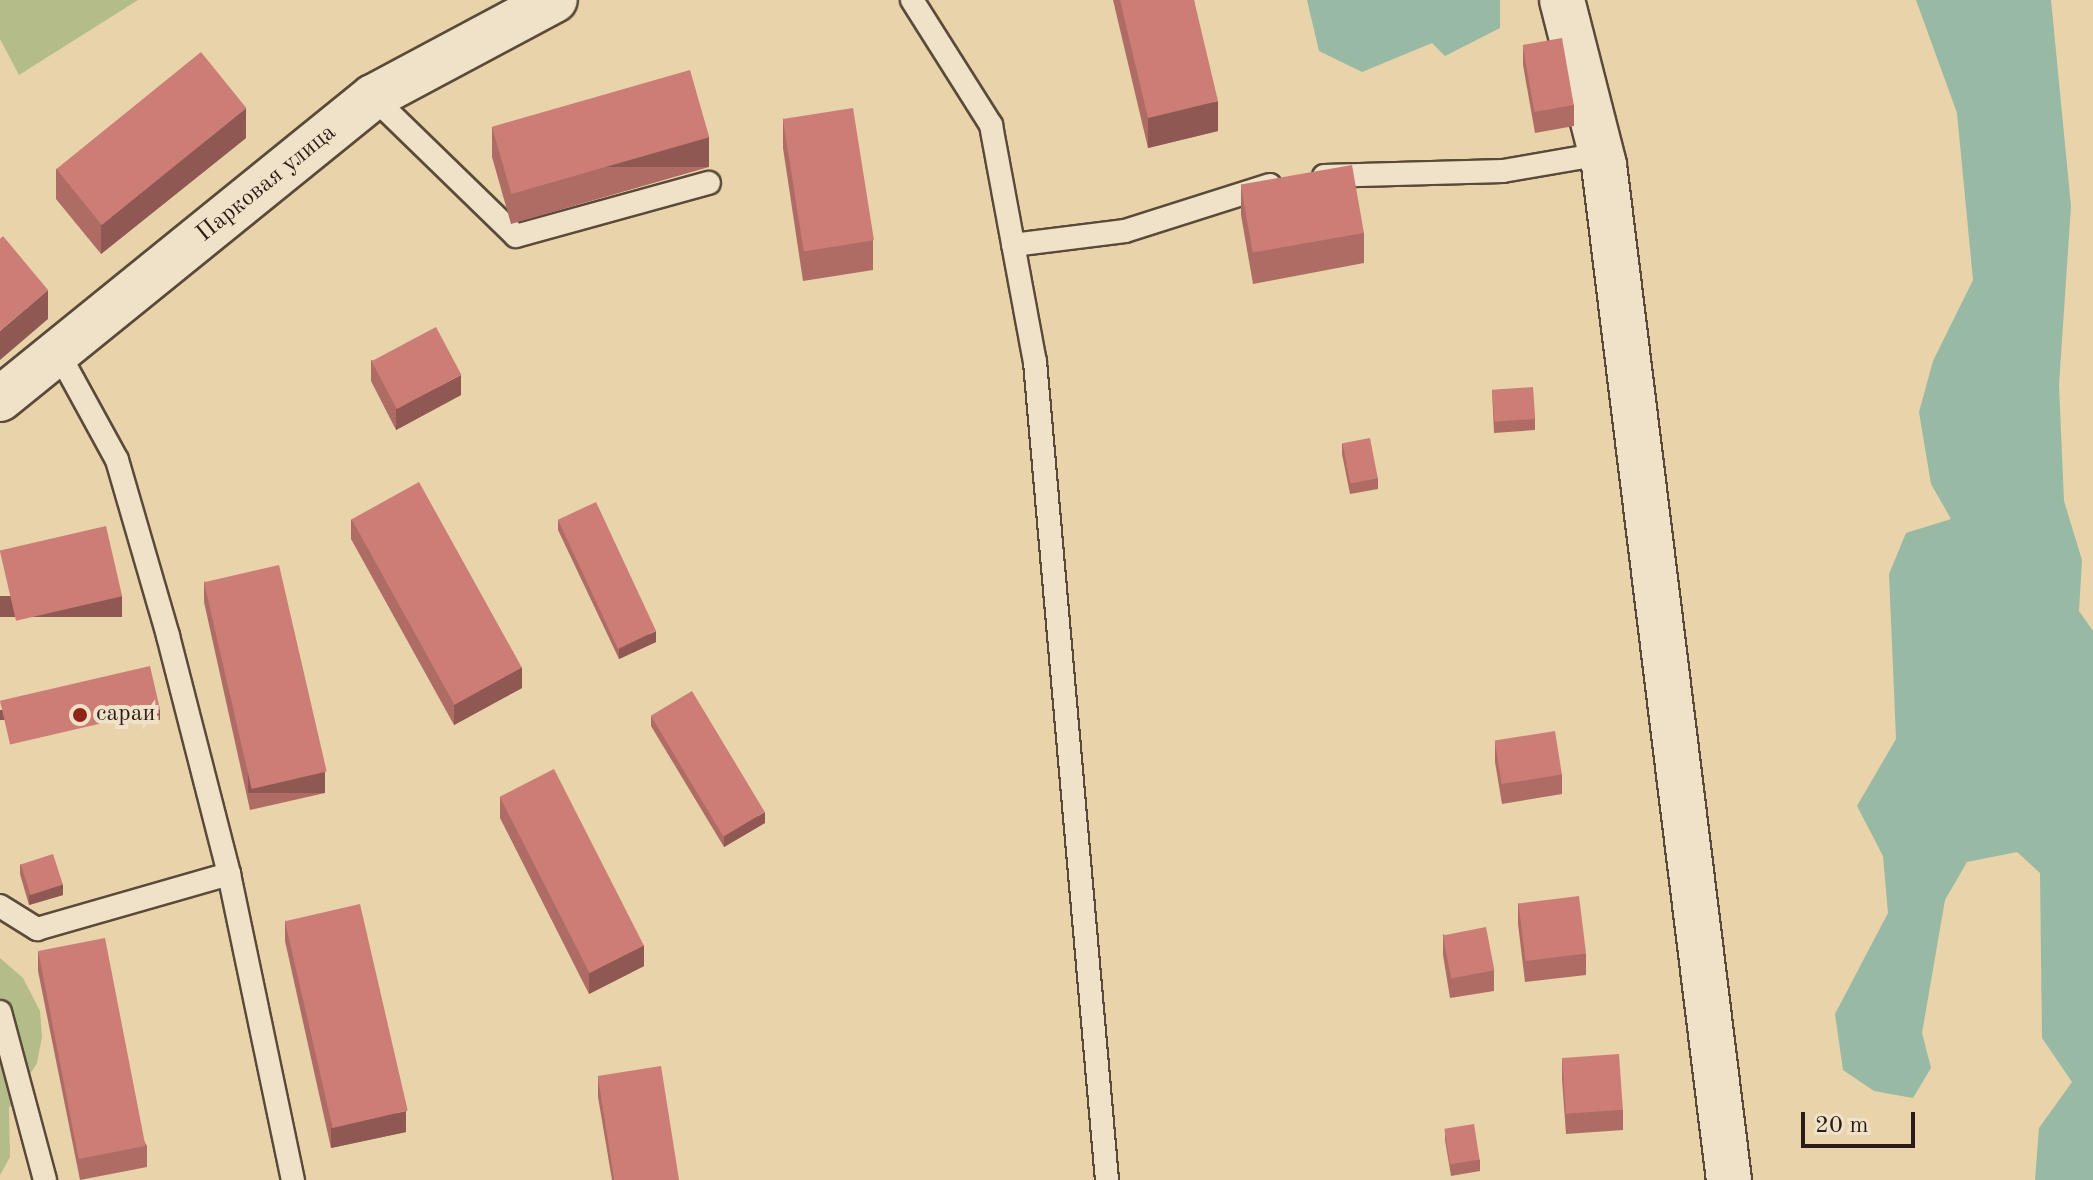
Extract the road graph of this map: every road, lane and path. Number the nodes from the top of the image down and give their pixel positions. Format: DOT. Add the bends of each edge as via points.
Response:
graph roads {
  1 [pos="555,0"];
  2 [pos="912,0"];
  3 [pos="1562,0"];
  4 [pos="373,97"];
  5 [pos="1601,154"];
  6 [pos="709,183"];
  7 [pos="1013,245"];
  8 [pos="59,354"];
  9 [pos="0,399"];
  10 [pos="229,874"];
  11 [pos="0,906"];
  12 [pos="0,1012"];
  13 [pos="45,1180"];
  14 [pos="293,1180"];
  15 [pos="1107,1180"];
  16 [pos="1729,1180"];
  1 -- 4 [label="street, Парковая улица"];
  2 -- 7 [label="lane" via="991,125"];
  3 -- 5 [label="street"];
  4 -- 6 [label="lane" via="516,236"];
  4 -- 8 [label="street, Парковая улица"];
  5 -- 7 [label="lane" via="1503,171 1324,176 1249,188 1125,231"];
  5 -- 16 [label="street"];
  7 -- 15 [label="lane" via="1035,362"];
  8 -- 9 [label="street, Парковая улица"];
  8 -- 10 [label="lane" via="117,460"];
  10 -- 11 [label="lane" via="37,929"];
  10 -- 14 [label="lane"];
  12 -- 13 [label="lane"];
}
